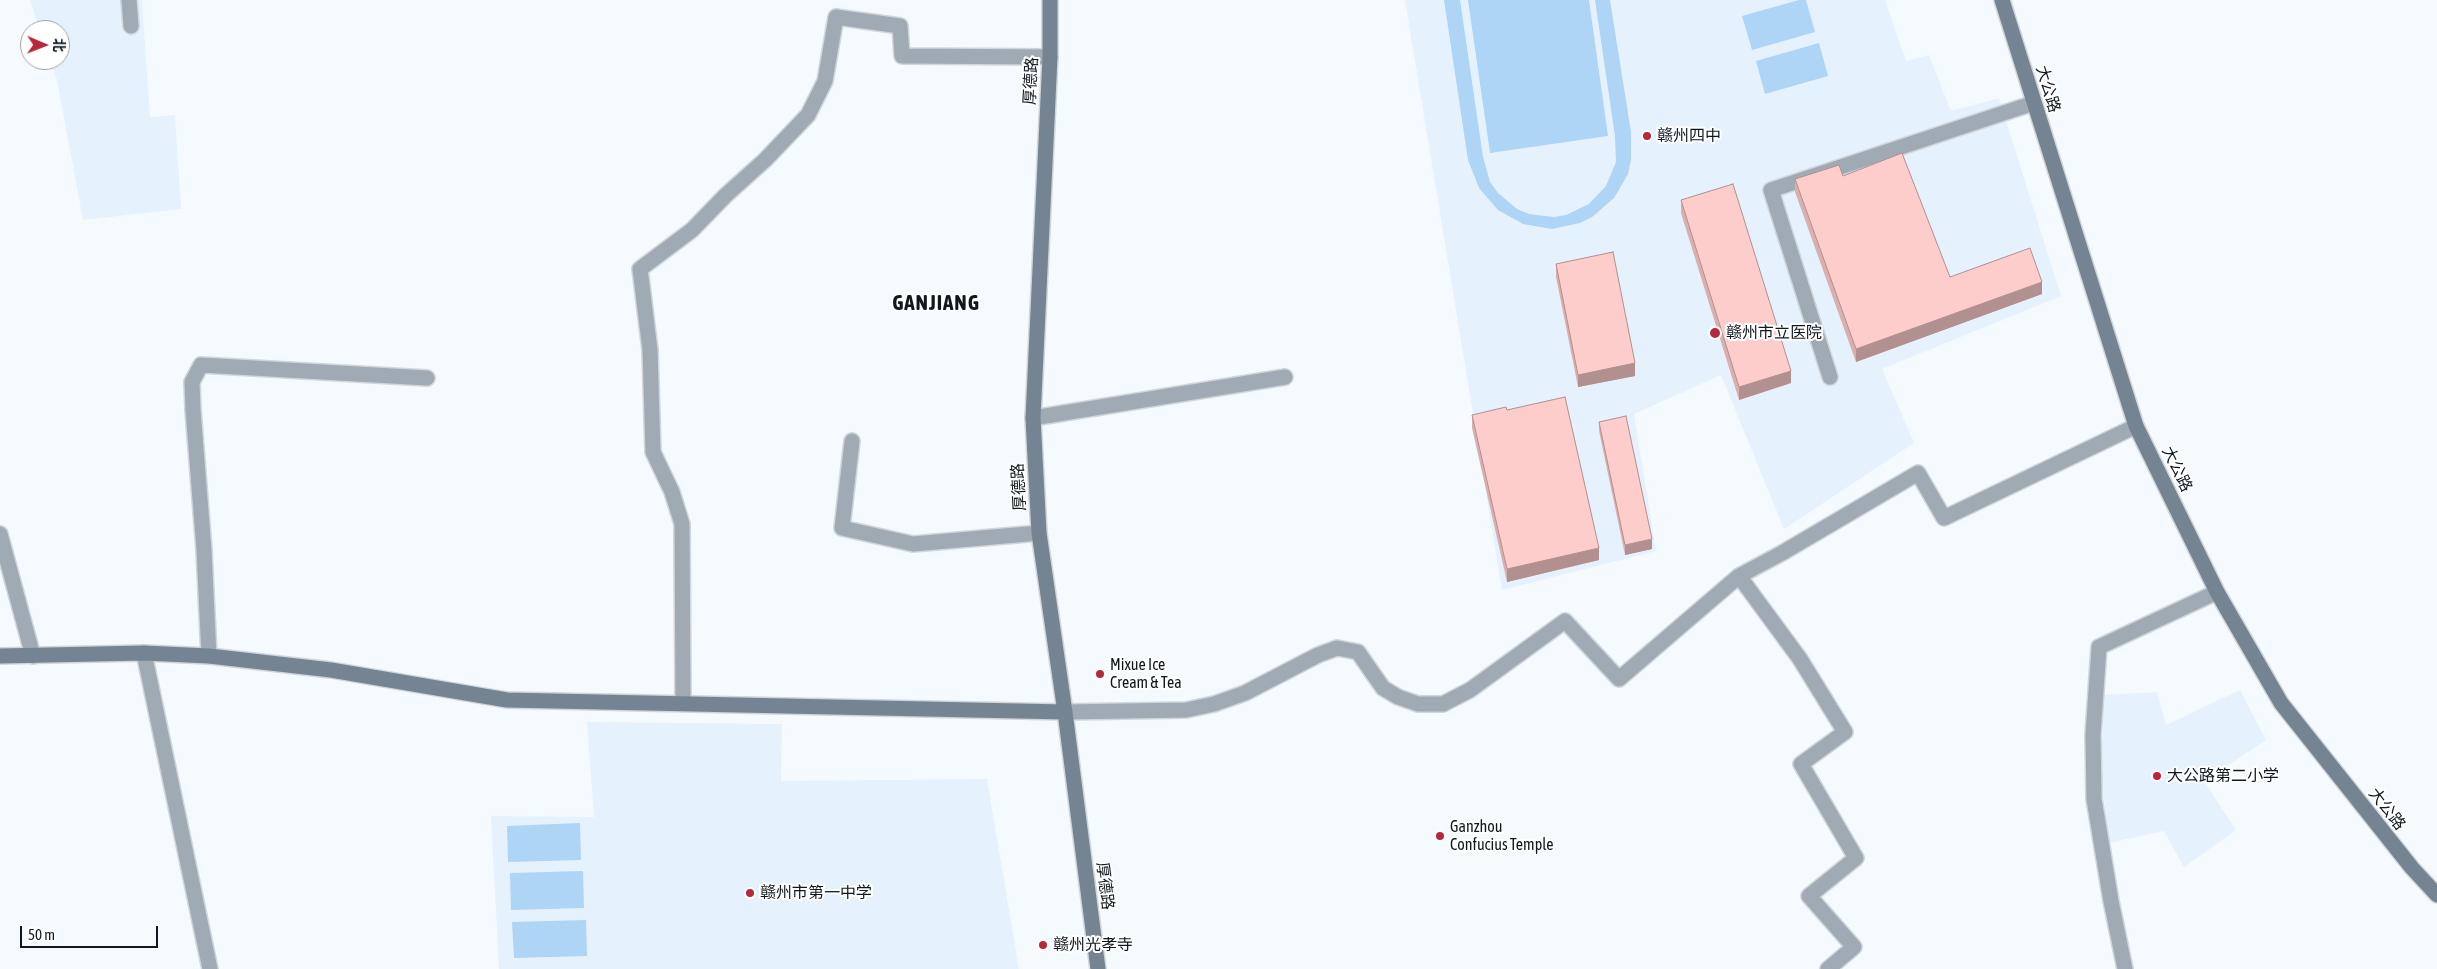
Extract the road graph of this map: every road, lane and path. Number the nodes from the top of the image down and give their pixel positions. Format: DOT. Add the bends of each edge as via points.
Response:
graph roads {
  1 [pos="130,0"];
  2 [pos="1050,0"];
  3 [pos="2002,0"];
  4 [pos="131,26"];
  5 [pos="1050,57"];
  6 [pos="2034,103"];
  7 [pos="1830,376"];
  8 [pos="1286,377"];
  9 [pos="427,378"];
  10 [pos="1033,418"];
  11 [pos="2136,426"];
  12 [pos="852,441"];
  13 [pos="1039,533"];
  14 [pos="0,534"];
  15 [pos="1739,576"];
  16 [pos="2218,592"];
  17 [pos="144,653"];
  18 [pos="0,656"];
  19 [pos="33,656"];
  20 [pos="209,656"];
  21 [pos="683,702"];
  22 [pos="1065,712"];
  23 [pos="2437,895"];
  24 [pos="210,969"];
  25 [pos="1098,969"];
  26 [pos="1828,969"];
  27 [pos="2125,969"];
  1 -- 4 [label="street"];
  2 -- 5 [label="street, 厚德路"];
  3 -- 6 [label="street, 大公路"];
  5 -- 10 [label="street, 厚德路"];
  5 -- 21 [label="street" via="902,56 900,26 836,17 825,81 808,114 692,230 640,269 650,350 653,452 672,492 682,524"];
  6 -- 7 [label="street" via="1771,190"];
  6 -- 11 [label="street, 大公路"];
  8 -- 10 [label="street"];
  9 -- 20 [label="street" via="201,365 192,382"];
  10 -- 13 [label="street, 厚德路"];
  11 -- 15 [label="street" via="1944,518 1918,472"];
  11 -- 16 [label="street, 大公路"];
  12 -- 13 [label="street" via="842,528 914,544"];
  13 -- 22 [label="street, 厚德路"];
  14 -- 19 [label="street"];
  15 -- 22 [label="street" via="1619,679 1564,621 1470,690 1443,704 1418,704 1398,697 1383,688 1358,652 1337,648 1245,693 1214,704 1186,710"];
  15 -- 26 [label="street" via="1800,659 1845,732 1801,764 1856,858 1810,896 1854,947"];
  16 -- 23 [label="street, 大公路" via="2282,703"];
  16 -- 27 [label="street" via="2099,647 2092,735 2094,799"];
  17 -- 19 [label="street"];
  17 -- 20 [label="street"];
  17 -- 24 [label="street"];
  18 -- 19 [label="street"];
  20 -- 21 [label="street" via="331,670 506,700"];
  21 -- 22 [label="street"];
  22 -- 25 [label="street, 厚德路"];
}
